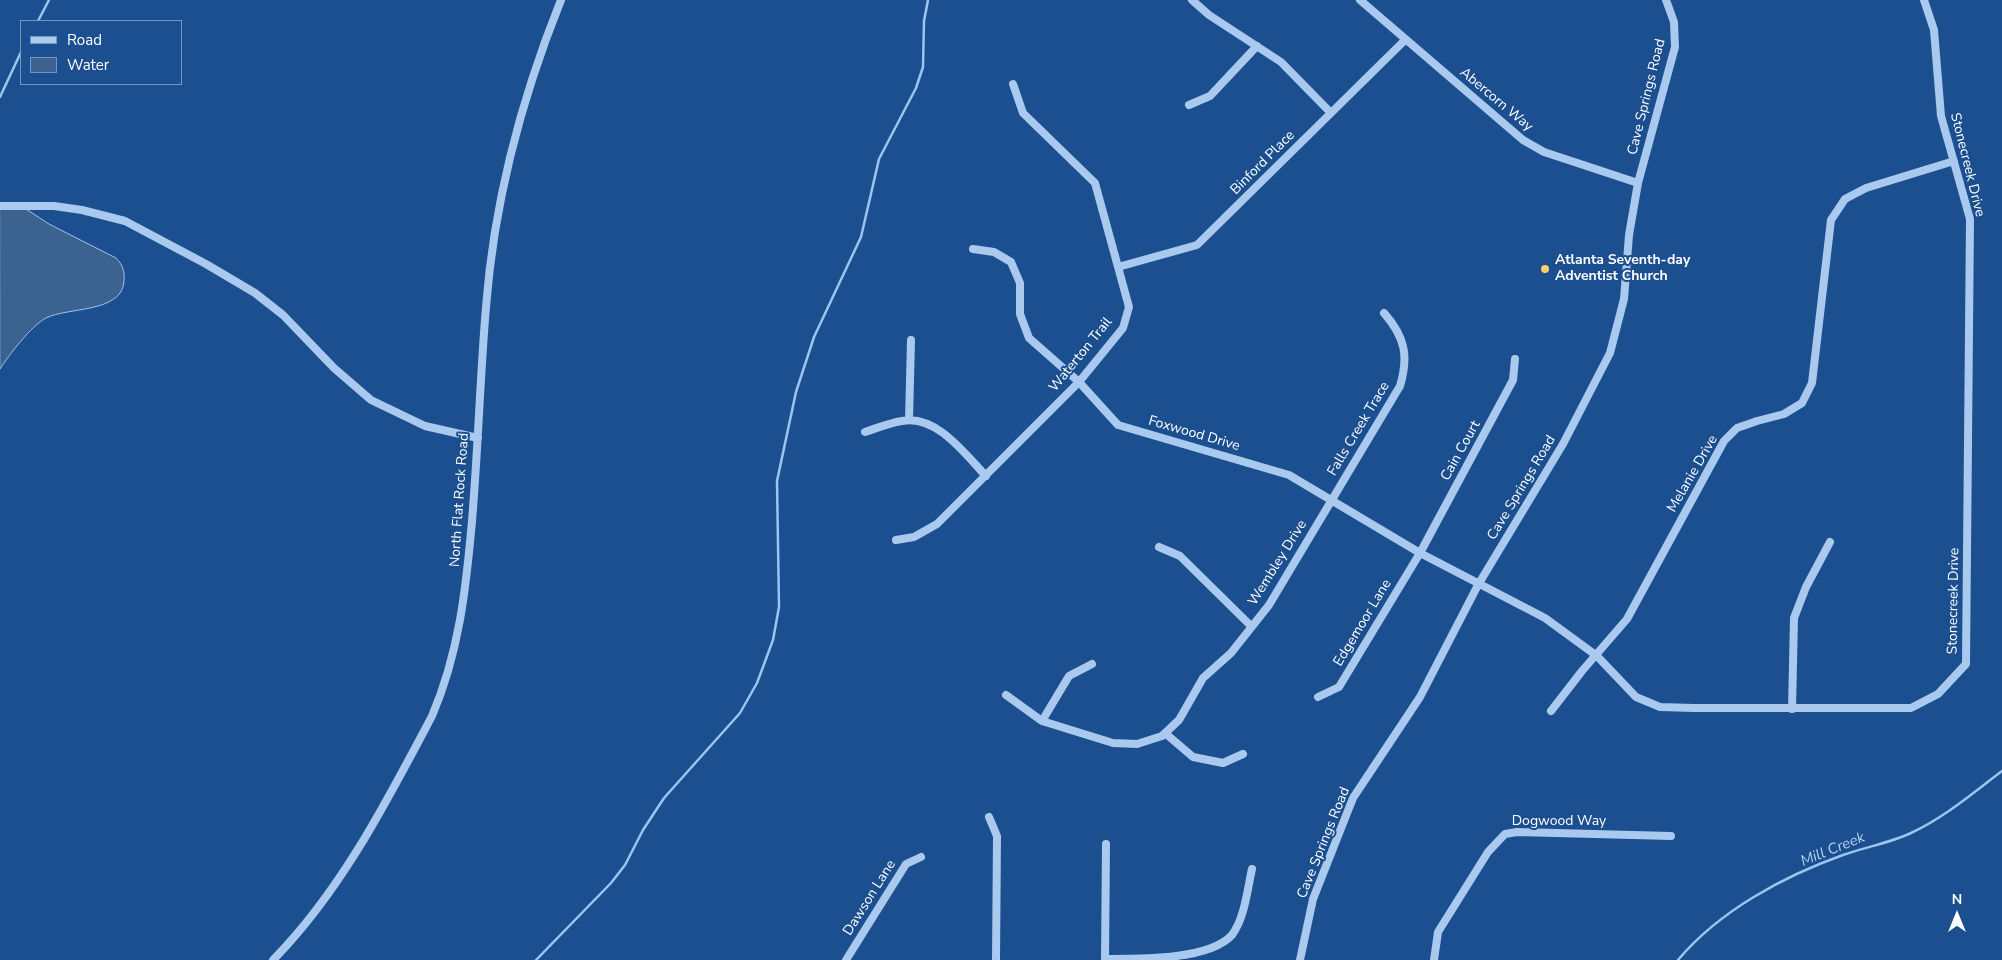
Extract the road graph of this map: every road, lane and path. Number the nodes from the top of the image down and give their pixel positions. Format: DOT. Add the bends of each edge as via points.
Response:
graph roads {
  1 [pos="561,0"];
  2 [pos="1192,0"];
  3 [pos="1360,0"];
  4 [pos="1666,0"];
  5 [pos="1926,0"];
  6 [pos="1405,40"];
  7 [pos="1257,46"];
  8 [pos="1012,84"];
  9 [pos="1188,105"];
  10 [pos="1331,113"];
  11 [pos="1954,161"];
  12 [pos="1638,183"];
  13 [pos="0,206"];
  14 [pos="973,249"];
  15 [pos="1118,267"];
  16 [pos="1384,313"];
  17 [pos="911,340"];
  18 [pos="1514,359"];
  19 [pos="1079,382"];
  20 [pos="909,420"];
  21 [pos="865,432"];
  22 [pos="478,438"];
  23 [pos="986,476"];
  24 [pos="1330,501"];
  25 [pos="896,540"];
  26 [pos="1830,542"];
  27 [pos="1158,547"];
  28 [pos="1420,553"];
  29 [pos="1478,585"];
  30 [pos="1252,626"];
  31 [pos="1596,656"];
  32 [pos="1092,664"];
  33 [pos="1006,695"];
  34 [pos="1318,697"];
  35 [pos="1792,709"];
  36 [pos="1551,711"];
  37 [pos="1042,721"];
  38 [pos="1165,732"];
  39 [pos="1243,754"];
  40 [pos="989,817"];
  41 [pos="1671,836"];
  42 [pos="1106,844"];
  43 [pos="921,857"];
  44 [pos="1252,869"];
  45 [pos="1105,959"];
  46 [pos="274,960"];
  47 [pos="846,960"];
  48 [pos="996,960"];
  49 [pos="1300,960"];
  50 [pos="1434,960"];
  1 -- 22 [label="street, North Flat Rock Road" via="528,88 493,244"];
  2 -- 7 [label="street"];
  3 -- 6 [label="street, Abercorn Way"];
  4 -- 12 [label="street, Cave Springs Road" via="1674,22 1675,47"];
  5 -- 11 [label="street, Stonecreek Drive" via="1934,30 1941,116"];
  6 -- 10 [label="street, Binford Place"];
  6 -- 12 [label="street, Abercorn Way" via="1523,140 1544,152"];
  7 -- 9 [label="street" via="1210,96"];
  7 -- 10 [label="street" via="1281,62"];
  8 -- 15 [label="street, Waterton Trail" via="1023,113 1095,183"];
  10 -- 15 [label="street, Binford Place" via="1197,245"];
  11 -- 31 [label="street, Melanie Drive" via="1866,188 1845,199 1831,220 1812,383 1802,403 1784,414 1737,428 1724,441 1627,620"];
  11 -- 35 [label="street, Stonecreek Drive" via="1970,219 1966,664 1938,694 1911,708"];
  12 -- 29 [label="street, Cave Springs Road" via="1629,235 1624,299 1610,353 1563,444"];
  13 -- 22 [label="street" via="64,207 126,221 255,293 284,315 334,368 372,400 425,426"];
  14 -- 19 [label="street, Foxwood Drive" via="994,252 1011,262 1020,283 1020,314 1029,338"];
  15 -- 19 [label="street, Waterton Trail" via="1129,307 1122,328"];
  16 -- 24 [label="street, Falls Creek Trace" via="1396,327 1405,352 1406,367 1400,386"];
  17 -- 20 [label="street"];
  18 -- 28 [label="street, Cain Court" via="1514,380"];
  19 -- 23 [label="street, Waterton Trail"];
  19 -- 24 [label="street, Foxwood Drive" via="1118,425 1289,476"];
  20 -- 21 [label="street"];
  20 -- 23 [label="street" via="921,421 949,437"];
  22 -- 46 [label="street, North Flat Rock Road" via="466,590 455,650 443,690 408,760 323,904"];
  23 -- 25 [label="street, Waterton Trail" via="938,524 914,537"];
  24 -- 28 [label="street, Foxwood Drive"];
  24 -- 30 [label="street, Wembley Drive" via="1269,605"];
  26 -- 35 [label="street" via="1794,618"];
  27 -- 30 [label="street" via="1180,556"];
  28 -- 29 [label="street, Foxwood Drive"];
  28 -- 34 [label="street, Edgemoor Lane" via="1339,687"];
  29 -- 31 [label="street, Stonecreek Drive" via="1545,618"];
  29 -- 49 [label="street, Cave Springs Road" via="1420,697 1353,798 1312,899"];
  30 -- 38 [label="street, Wembley Drive" via="1232,653 1203,678 1179,720"];
  31 -- 35 [label="street, Stonecreek Drive" via="1636,697 1660,707"];
  31 -- 36 [label="street, Melanie Drive"];
  32 -- 37 [label="street" via="1069,676"];
  33 -- 37 [label="street, Wembley Drive"];
  37 -- 38 [label="street, Wembley Drive" via="1113,743 1138,744"];
  38 -- 39 [label="street" via="1193,757 1223,763"];
  40 -- 48 [label="street" via="997,836"];
  41 -- 50 [label="street, Dogwood Way" via="1505,834 1488,852 1438,932"];
  42 -- 45 [label="street"];
  43 -- 47 [label="street, Dawson Lane" via="906,864"];
  44 -- 45 [label="street" via="1241,917 1232,936 1213,953 1187,959"];
}
